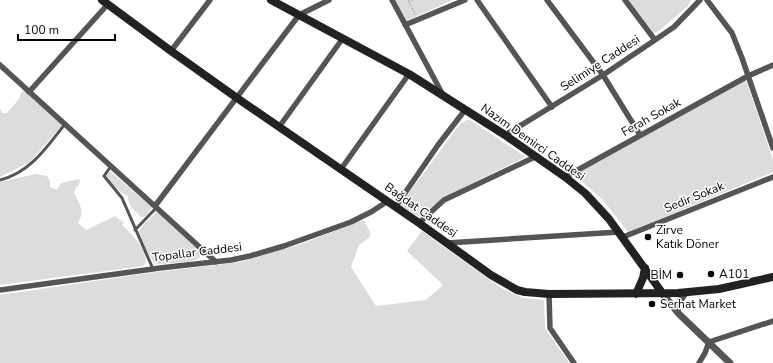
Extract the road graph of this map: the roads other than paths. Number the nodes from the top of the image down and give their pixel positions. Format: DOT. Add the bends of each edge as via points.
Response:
graph roads {
  1 [pos="210,0"];
  2 [pos="271,0"];
  3 [pos="290,0"];
  4 [pos="329,0"];
  5 [pos="392,0"];
  6 [pos="465,0"];
  7 [pos="477,0"];
  8 [pos="547,0"];
  9 [pos="624,0"];
  10 [pos="700,0"];
  11 [pos="708,0"];
  12 [pos="105,2"];
  13 [pos="289,9"];
  14 [pos="299,15"];
  15 [pos="405,25"];
  16 [pos="343,38"];
  17 [pos="655,40"];
  18 [pos="171,51"];
  19 [pos="0,65"];
  20 [pos="773,65"];
  21 [pos="409,74"];
  22 [pos="603,75"];
  23 [pos="748,76"];
  24 [pos="29,92"];
  25 [pos="443,96"];
  26 [pos="237,98"];
  27 [pos="552,107"];
  28 [pos="465,110"];
  29 [pos="65,124"];
  30 [pos="279,127"];
  31 [pos="506,135"];
  32 [pos="640,135"];
  33 [pos="773,148"];
  34 [pos="537,156"];
  35 [pos="111,166"];
  36 [pos="341,169"];
  37 [pos="566,177"];
  38 [pos="773,177"];
  39 [pos="0,180"];
  40 [pos="388,201"];
  41 [pos="156,206"];
  42 [pos="396,206"];
  43 [pos="419,223"];
  44 [pos="135,230"];
  45 [pos="621,235"];
  46 [pos="447,243"];
  47 [pos="216,262"];
  48 [pos="153,268"];
  49 [pos="645,268"];
  50 [pos="773,277"];
  51 [pos="0,290"];
  52 [pos="685,292"];
  53 [pos="549,294"];
  54 [pos="636,294"];
  55 [pos="663,294"];
  56 [pos="677,311"];
  57 [pos="773,321"];
  58 [pos="709,342"];
  59 [pos="574,363"];
  60 [pos="699,363"];
  61 [pos="730,363"];
  1 -- 18 [label="street"];
  2 -- 13 [label="main road, Nazım Demirci Caddesi"];
  3 -- 13 [label="main road"];
  4 -- 14 [label="street"];
  5 -- 15 [label="street"];
  6 -- 15 [label="street"];
  7 -- 27 [label="street"];
  8 -- 22 [label="street"];
  9 -- 17 [label="street"];
  10 -- 17 [label="street, Selimiye Caddesi" via="674,27"];
  11 -- 23 [label="street" via="732,33"];
  12 -- 18 [label="main road, Bağdat Caddesi"];
  12 -- 24 [label="street"];
  13 -- 14 [label="main road, Nazım Demirci Caddesi"];
  14 -- 16 [label="main road, Nazım Demirci Caddesi"];
  14 -- 26 [label="street"];
  15 -- 25 [label="street"];
  16 -- 21 [label="main road, Nazım Demirci Caddesi"];
  16 -- 30 [label="street"];
  17 -- 22 [label="street, Selimiye Caddesi"];
  18 -- 26 [label="main road, Bağdat Caddesi"];
  19 -- 24 [label="street"];
  20 -- 23 [label="street, Ferah Sokak"];
  21 -- 25 [label="main road, Nazım Demirci Caddesi"];
  21 -- 36 [label="street"];
  22 -- 27 [label="street, Selimiye Caddesi"];
  22 -- 32 [label="street"];
  23 -- 32 [label="street, Ferah Sokak"];
  23 -- 33 [label="street"];
  24 -- 29 [label="street"];
  25 -- 28 [label="main road, Nazım Demirci Caddesi"];
  26 -- 30 [label="main road, Bağdat Caddesi"];
  26 -- 41 [label="street"];
  27 -- 31 [label="street, Selimiye Caddesi"];
  28 -- 31 [label="main road, Nazım Demirci Caddesi"];
  28 -- 42 [label="street"];
  29 -- 35 [label="street"];
  29 -- 39 [label="lane" via="28,167"];
  30 -- 36 [label="main road, Bağdat Caddesi"];
  31 -- 34 [label="main road, Nazım Demirci Caddesi"];
  32 -- 37 [label="street, Ferah Sokak"];
  34 -- 37 [label="main road, Nazım Demirci Caddesi"];
  34 -- 43 [label="street" via="444,200"];
  35 -- 41 [label="street"];
  35 -- 44 [label="lane" via="104,176 122,198"];
  36 -- 40 [label="main road, Bağdat Caddesi"];
  37 -- 45 [label="main road, Nazım Demirci Caddesi" via="585,193"];
  38 -- 45 [label="street, Sedir Sokak"];
  40 -- 42 [label="main road, Bağdat Caddesi"];
  40 -- 47 [label="street, Topallar Caddesi" via="371,212 284,246"];
  41 -- 44 [label="lane"];
  41 -- 47 [label="street"];
  42 -- 43 [label="main road, Bağdat Caddesi"];
  43 -- 46 [label="main road, Bağdat Caddesi"];
  44 -- 48 [label="lane"];
  45 -- 46 [label="street, Sedir Sokak"];
  45 -- 49 [label="main road, Nazım Demirci Caddesi"];
  46 -- 53 [label="main road, Bağdat Caddesi" via="510,286 525,292"];
  47 -- 48 [label="street, Topallar Caddesi"];
  48 -- 51 [label="street, Topallar Caddesi"];
  49 -- 54 [label="main road"];
  49 -- 55 [label="main road, Nazım Demirci Caddesi"];
  50 -- 52 [label="main road, Bağdat Caddesi" via="719,289"];
  52 -- 55 [label="main road, Bağdat Caddesi"];
  52 -- 56 [label="street"];
  53 -- 54 [label="main road, Bağdat Caddesi"];
  53 -- 59 [label="street" via="550,328"];
  54 -- 55 [label="main road, Bağdat Caddesi"];
  55 -- 56 [label="street, Nazım Demirci Caddesi"];
  56 -- 58 [label="street, Nazım Demirci Caddesi"];
  57 -- 58 [label="street"];
  58 -- 60 [label="street"];
  58 -- 61 [label="street, Nazım Demirci Caddesi"];
}
